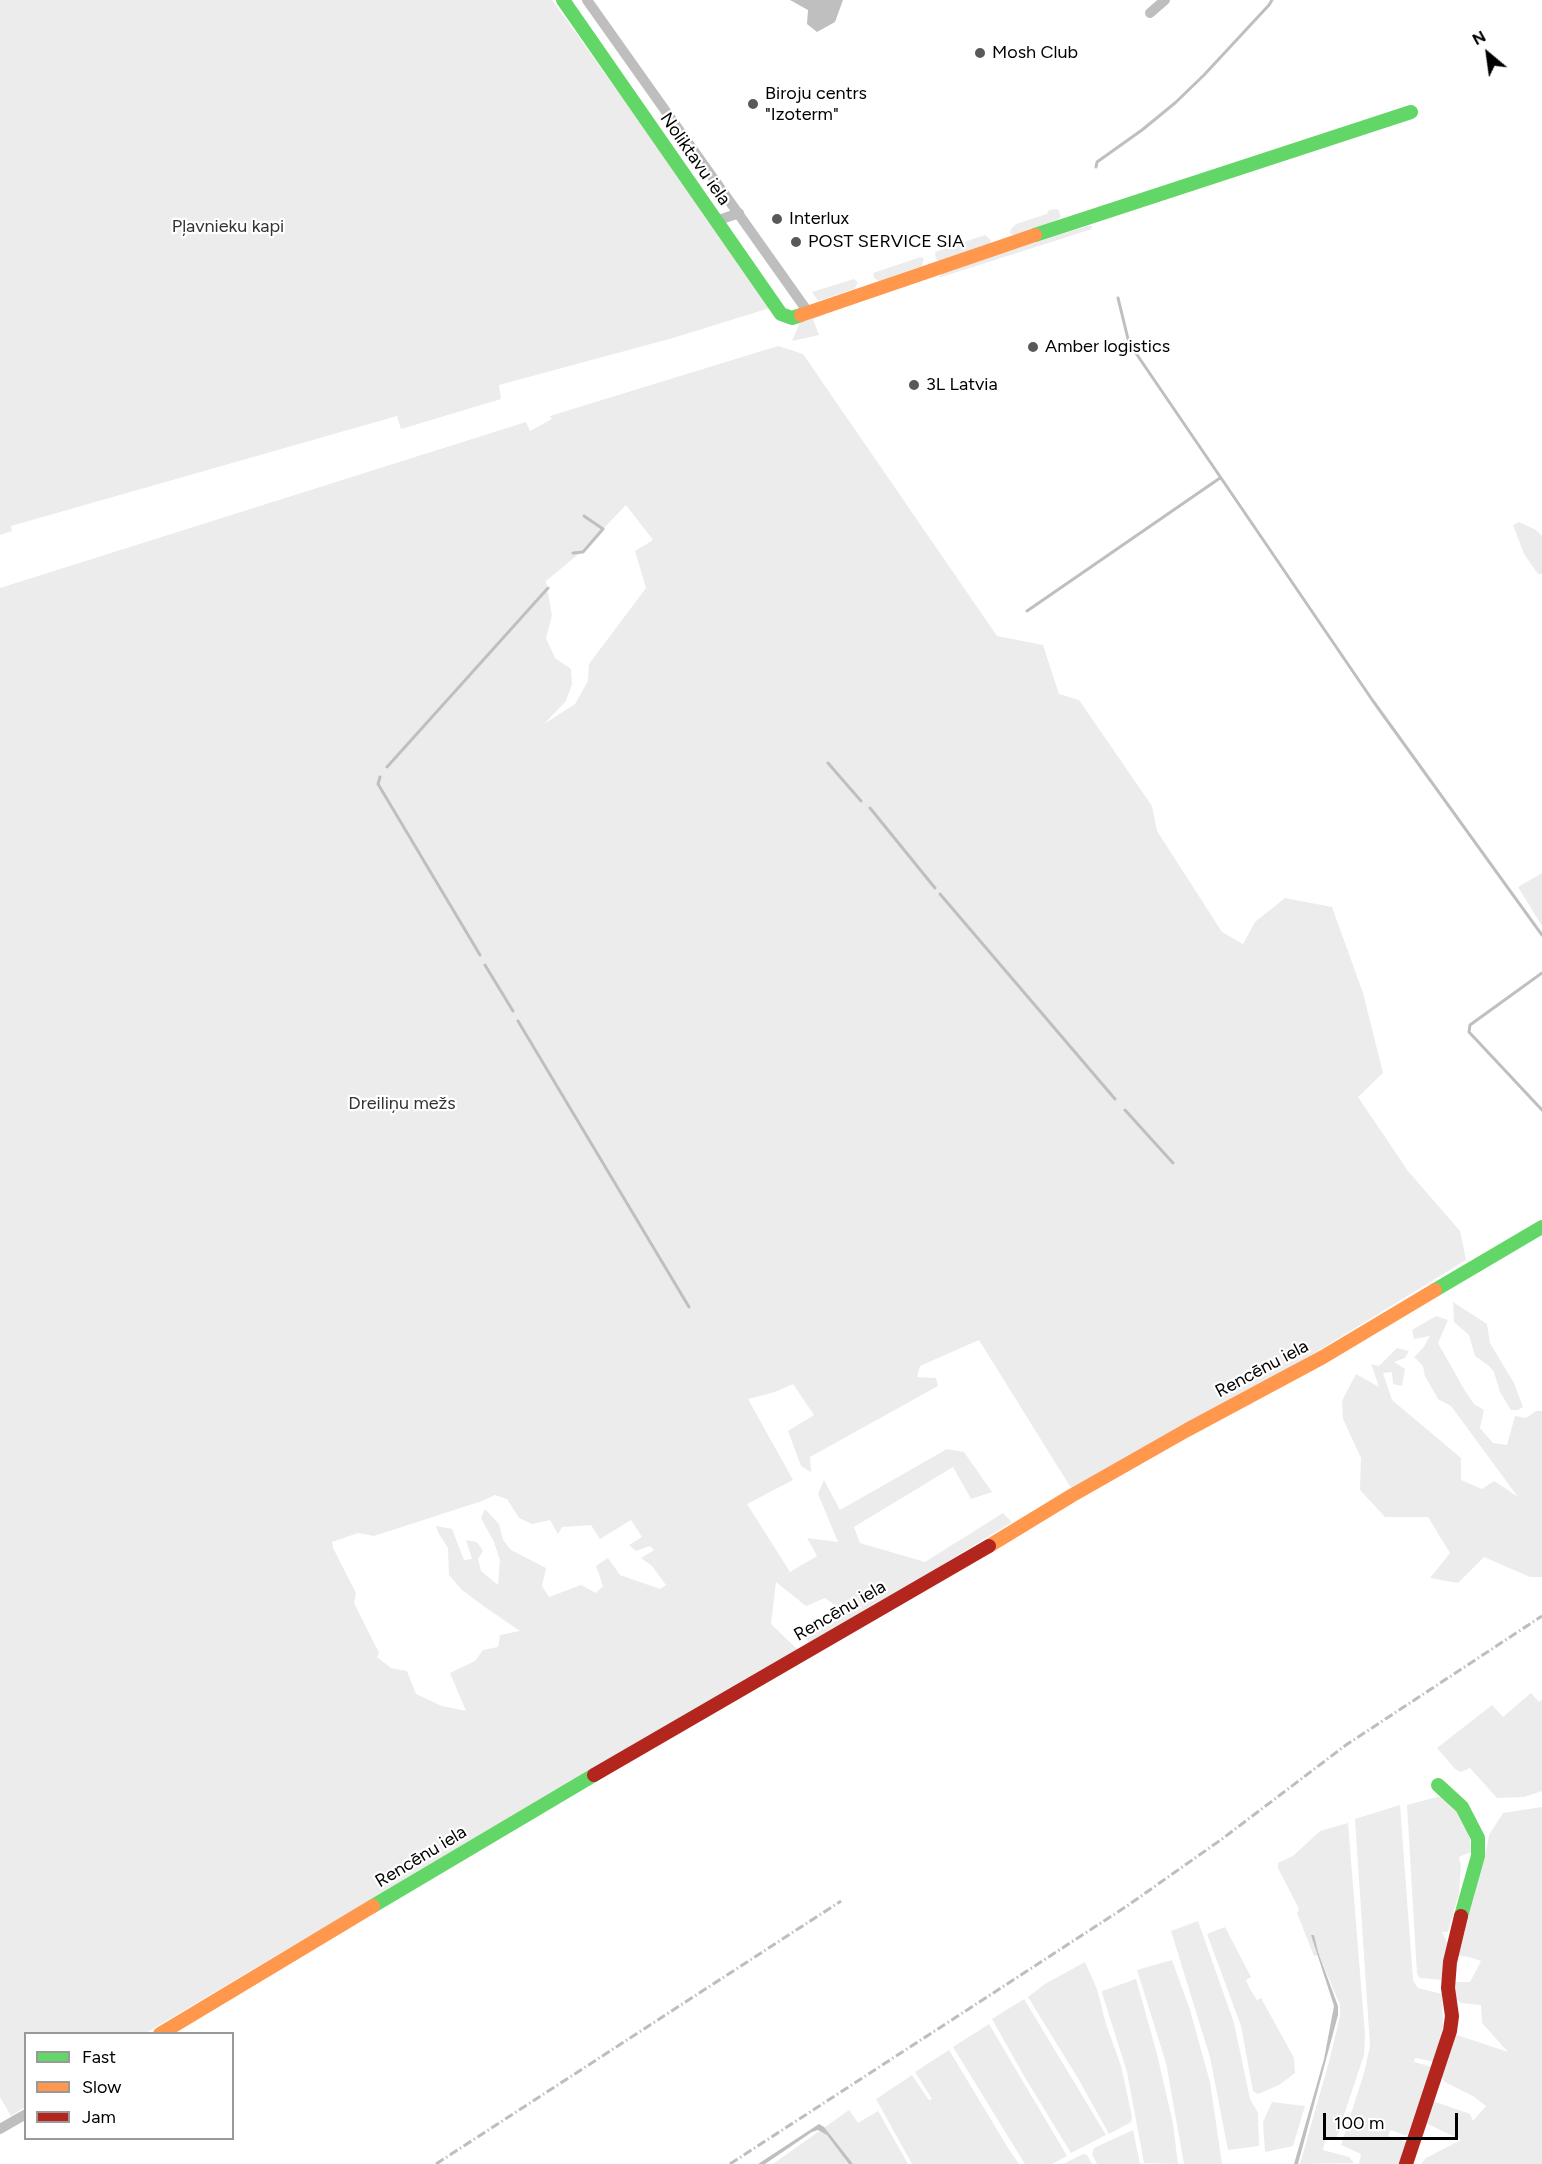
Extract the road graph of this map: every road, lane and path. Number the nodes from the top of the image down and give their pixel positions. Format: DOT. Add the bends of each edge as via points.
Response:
graph roads {
  1 [pos="563,0"];
  2 [pos="587,0"];
  3 [pos="1166,0"];
  4 [pos="1150,13"];
  5 [pos="602,20"];
  6 [pos="585,32"];
  7 [pos="653,92"];
  8 [pos="635,104"];
  9 [pos="1411,112"];
  10 [pos="739,213"];
  11 [pos="716,220"];
  12 [pos="808,312"];
  13 [pos="1542,1227"];
  14 [pos="1438,1785"];
  15 [pos="163,2032"];
  16 [pos="24,2115"];
  17 [pos="0,2129"];
  18 [pos="1406,2164"];
  1 -- 6 [label="street, Noliktavu iela"];
  2 -- 5 [label="street, Noliktavu iela"];
  3 -- 4 [label="street"];
  5 -- 6 [label="street"];
  5 -- 7 [label="street, Noliktavu iela"];
  6 -- 8 [label="street, Noliktavu iela"];
  7 -- 8 [label="street"];
  7 -- 10 [label="street, Noliktavu iela"];
  8 -- 11 [label="street, Noliktavu iela"];
  9 -- 12 [label="street, Noliktavu iela"];
  10 -- 11 [label="street"];
  10 -- 12 [label="street, Noliktavu iela"];
  11 -- 12 [label="street, Noliktavu iela" via="781,314 792,318"];
  13 -- 15 [label="street, Rencēnu iela" via="1323,1357 1071,1496 586,1779"];
  14 -- 18 [label="street" via="1462,1807 1473,1826 1478,1856 1450,1962 1450,2031"];
  16 -- 17 [label="street"];
}
